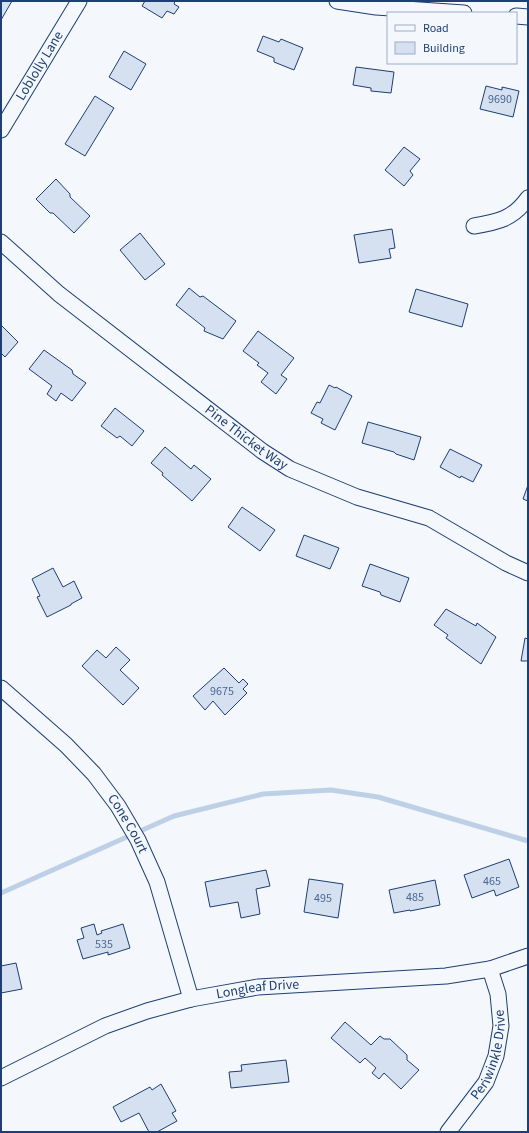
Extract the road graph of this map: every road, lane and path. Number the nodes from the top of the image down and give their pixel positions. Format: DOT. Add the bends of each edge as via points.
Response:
graph roads {
  1 [pos="79,1"];
  2 [pos="337,1"];
  3 [pos="449,12"];
  4 [pos="517,16"];
  5 [pos="528,17"];
  6 [pos="1,130"];
  7 [pos="528,198"];
  8 [pos="474,226"];
  9 [pos="1,242"];
  10 [pos="528,573"];
  11 [pos="1,688"];
  12 [pos="528,956"];
  13 [pos="490,969"];
  14 [pos="191,998"];
  15 [pos="1,1078"];
  16 [pos="448,1132"];
  1 -- 6 [label="street, Loblolly Lane"];
  2 -- 3 [label="street" via="376,7"];
  4 -- 5 [label="street"];
  7 -- 8 [label="street" via="520,209 498,222"];
  9 -- 10 [label="street, Pine Thicket Way" via="59,294 262,451 285,465 357,497 429,518"];
  11 -- 14 [label="street, Cone Court" via="66,745 94,774 118,806 138,840 157,882"];
  12 -- 13 [label="street, Longleaf Drive"];
  13 -- 14 [label="street, Longleaf Drive" via="446,976 258,988"];
  13 -- 16 [label="street, Periwinkle Drive" via="498,994 501,1026 496,1056 486,1082"];
  14 -- 15 [label="street, Longleaf Drive" via="105,1026"];
}
